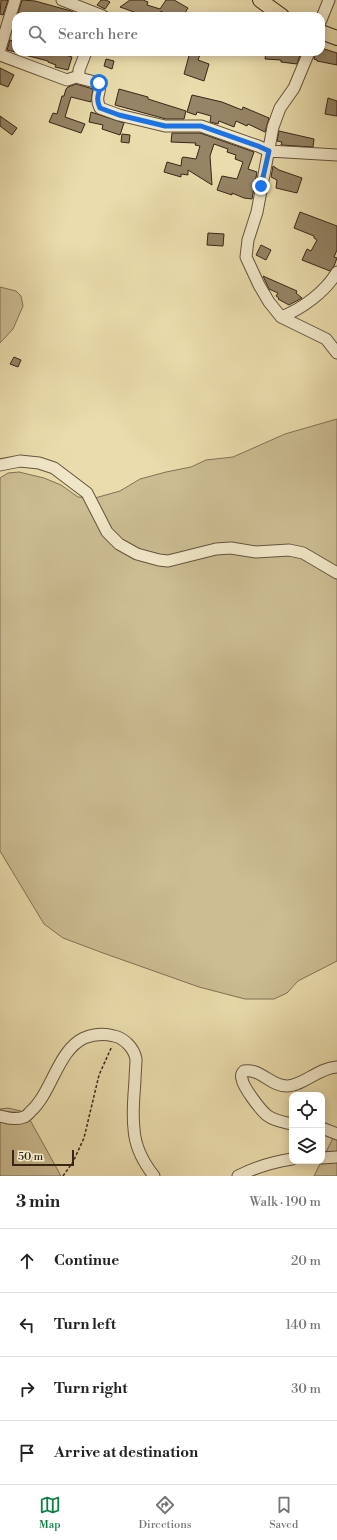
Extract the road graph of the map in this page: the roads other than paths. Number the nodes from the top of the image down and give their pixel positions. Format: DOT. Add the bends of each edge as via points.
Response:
graph roads {
  1 [pos="15,0"];
  2 [pos="62,0"];
  3 [pos="260,0"];
  4 [pos="329,0"];
  5 [pos="84,12"];
  6 [pos="276,12"];
  7 [pos="324,12"];
  8 [pos="325,34"];
  9 [pos="337,38"];
  10 [pos="1,42"];
  11 [pos="0,55"];
  12 [pos="84,56"];
  13 [pos="307,56"];
  14 [pos="79,76"];
  15 [pos="269,151"];
  16 [pos="337,155"];
  17 [pos="337,272"];
  18 [pos="281,318"];
  19 [pos="337,353"];
  20 [pos="0,465"];
  21 [pos="337,573"];
  22 [pos="337,1067"];
  23 [pos="0,1116"];
  24 [pos="289,1123"];
  25 [pos="325,1129"];
  26 [pos="337,1134"];
  27 [pos="337,1157"];
  28 [pos="325,1158"];
  29 [pos="289,1159"];
  30 [pos="154,1176"];
  31 [pos="238,1176"];
  1 -- 10 [label="street"];
  2 -- 5 [label="street"];
  3 -- 6 [label="main road"];
  4 -- 7 [label="street"];
  8 -- 9 [label="main road"];
  11 -- 14 [label="street" via="67,80"];
  12 -- 14 [label="street"];
  13 -- 15 [label="street" via="294,88 280,108 273,127"];
  14 -- 15 [label="street" via="99,83 96,101 100,108 165,126 201,126"];
  15 -- 16 [label="street"];
  15 -- 18 [label="street" via="246,257 262,291"];
  17 -- 18 [label="street" via="333,279 302,307"];
  18 -- 19 [label="street" via="326,339"];
  20 -- 21 [label="street" via="26,462 54,468 86,493 107,532 119,544 137,554 168,561 216,549 231,548 256,552 289,550 303,553"];
  22 -- 24 [label="street" via="321,1070 287,1086 280,1085 258,1072 244,1071 242,1081 256,1104 267,1115"];
  23 -- 30 [label="street" via="14,1119 25,1116 39,1104 66,1054 74,1045 96,1034 117,1037 127,1042 136,1058 134,1130 144,1163"];
  25 -- 26 [label="street"];
  27 -- 28 [label="street"];
  29 -- 31 [label="street" via="257,1167"];
}
